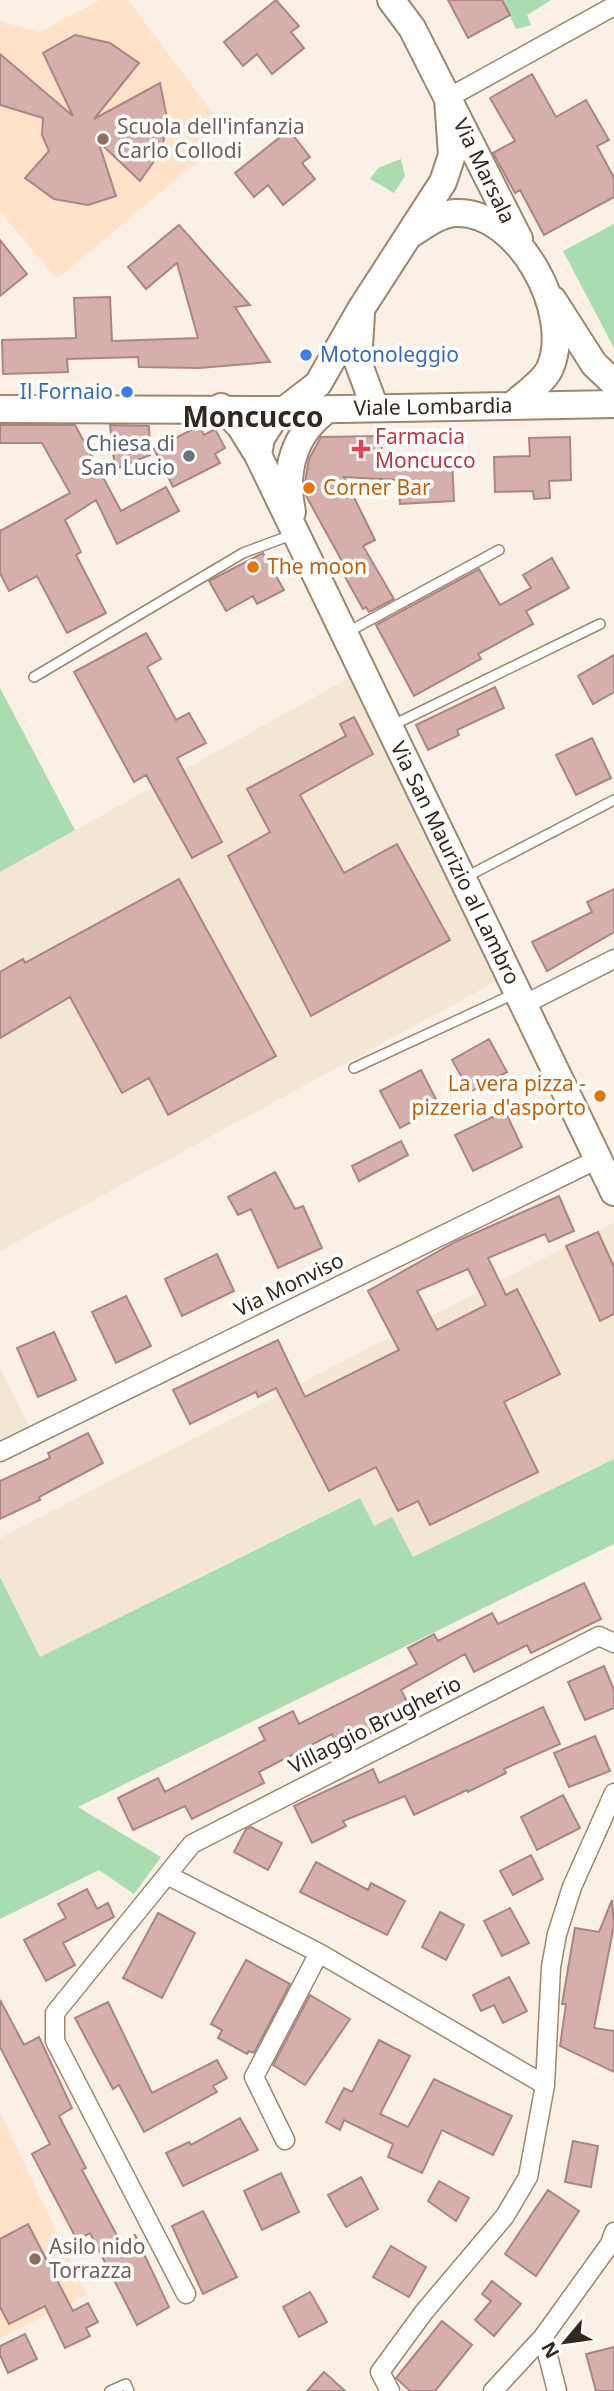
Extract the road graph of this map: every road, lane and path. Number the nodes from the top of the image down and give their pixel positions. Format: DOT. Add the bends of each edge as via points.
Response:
graph roads {
  1 [pos="391,0"];
  2 [pos="614,6"];
  3 [pos="448,98"];
  4 [pos="407,237"];
  5 [pos="521,244"];
  6 [pos="544,287"];
  7 [pos="361,309"];
  8 [pos="614,383"];
  9 [pos="614,404"];
  10 [pos="512,406"];
  11 [pos="221,407"];
  12 [pos="374,408"];
  13 [pos="0,409"];
  14 [pos="328,409"];
  15 [pos="284,410"];
  16 [pos="295,449"];
  17 [pos="258,455"];
  18 [pos="296,534"];
  19 [pos="499,550"];
  20 [pos="600,624"];
  21 [pos="344,634"];
  22 [pos="34,677"];
  23 [pos="389,726"];
  24 [pos="614,800"];
  25 [pos="463,879"];
  26 [pos="614,959"];
  27 [pos="520,998"];
  28 [pos="354,1068"];
  29 [pos="608,1173"];
  30 [pos="0,1452"];
  31 [pos="614,1643"];
  32 [pos="614,1793"];
  33 [pos="167,1875"];
  34 [pos="318,1953"];
  35 [pos="545,2085"];
  36 [pos="285,2140"];
  37 [pos="614,2232"];
  38 [pos="186,2294"];
  39 [pos="543,2337"];
  40 [pos="110,2391"];
  41 [pos="129,2391"];
  42 [pos="390,2391"];
  43 [pos="493,2391"];
  44 [pos="557,2391"];
  1 -- 3 [label="main road, Via Marsala" via="412,28"];
  2 -- 3 [label="street"];
  3 -- 4 [label="main road, Via Marsala" via="449,171"];
  3 -- 5 [label="main road, Via Marsala"];
  4 -- 5 [label="main road, Via Marsala" via="430,221 454,213 489,221"];
  4 -- 7 [label="main road, Via Marsala"];
  5 -- 6 [label="main road, Via Marsala"];
  6 -- 8 [label="main road, Via Marsala" via="594,364"];
  6 -- 10 [label="main road, Via Marsala" via="555,348 550,369"];
  7 -- 12 [label="main road, Via Marsala" via="358,362"];
  7 -- 15 [label="main road, Via Marsala" via="318,384"];
  9 -- 10 [label="main road, Viale Lombardia"];
  10 -- 12 [label="main road, Viale Lombardia"];
  11 -- 13 [label="main road, Viale Lombardia"];
  11 -- 15 [label="main road, Viale Lombardia"];
  11 -- 17 [label="main road, Via San Maurizio al Lambro"];
  12 -- 14 [label="main road, Viale Lombardia"];
  14 -- 15 [label="main road, Viale Lombardia"];
  14 -- 16 [label="main road, Via San Maurizio al Lambro" via="307,425"];
  15 -- 16 [label="main road, Via San Maurizio al Lambro"];
  15 -- 17 [label="main road" via="267,428"];
  16 -- 18 [label="main road, Via San Maurizio al Lambro" via="289,498"];
  17 -- 18 [label="main road, Via San Maurizio al Lambro"];
  18 -- 21 [label="main road, Via San Maurizio al Lambro"];
  18 -- 22 [label="lane" via="243,553"];
  19 -- 21 [label="lane"];
  20 -- 23 [label="lane"];
  21 -- 23 [label="main road, Via San Maurizio al Lambro"];
  23 -- 25 [label="main road, Via San Maurizio al Lambro"];
  24 -- 25 [label="lane"];
  25 -- 27 [label="main road, Via San Maurizio al Lambro"];
  26 -- 27 [label="street"];
  27 -- 28 [label="lane"];
  27 -- 29 [label="main road, Via San Maurizio al Lambro"];
  29 -- 30 [label="street, Via Monviso"];
  31 -- 33 [label="street, Villaggio Brugherio" via="599,1636 192,1844"];
  32 -- 35 [label="street" via="572,1887 557,1934"];
  33 -- 34 [label="street"];
  33 -- 38 [label="street, Villaggio Brugherio" via="55,2014 55,2041"];
  34 -- 35 [label="street"];
  34 -- 36 [label="street" via="254,2077"];
  35 -- 42 [label="street" via="528,2177 505,2216 380,2372"];
  37 -- 39 [label="street"];
  39 -- 43 [label="street"];
  39 -- 44 [label="street"];
  40 -- 41 [label="lane" via="126,2384"];
}
